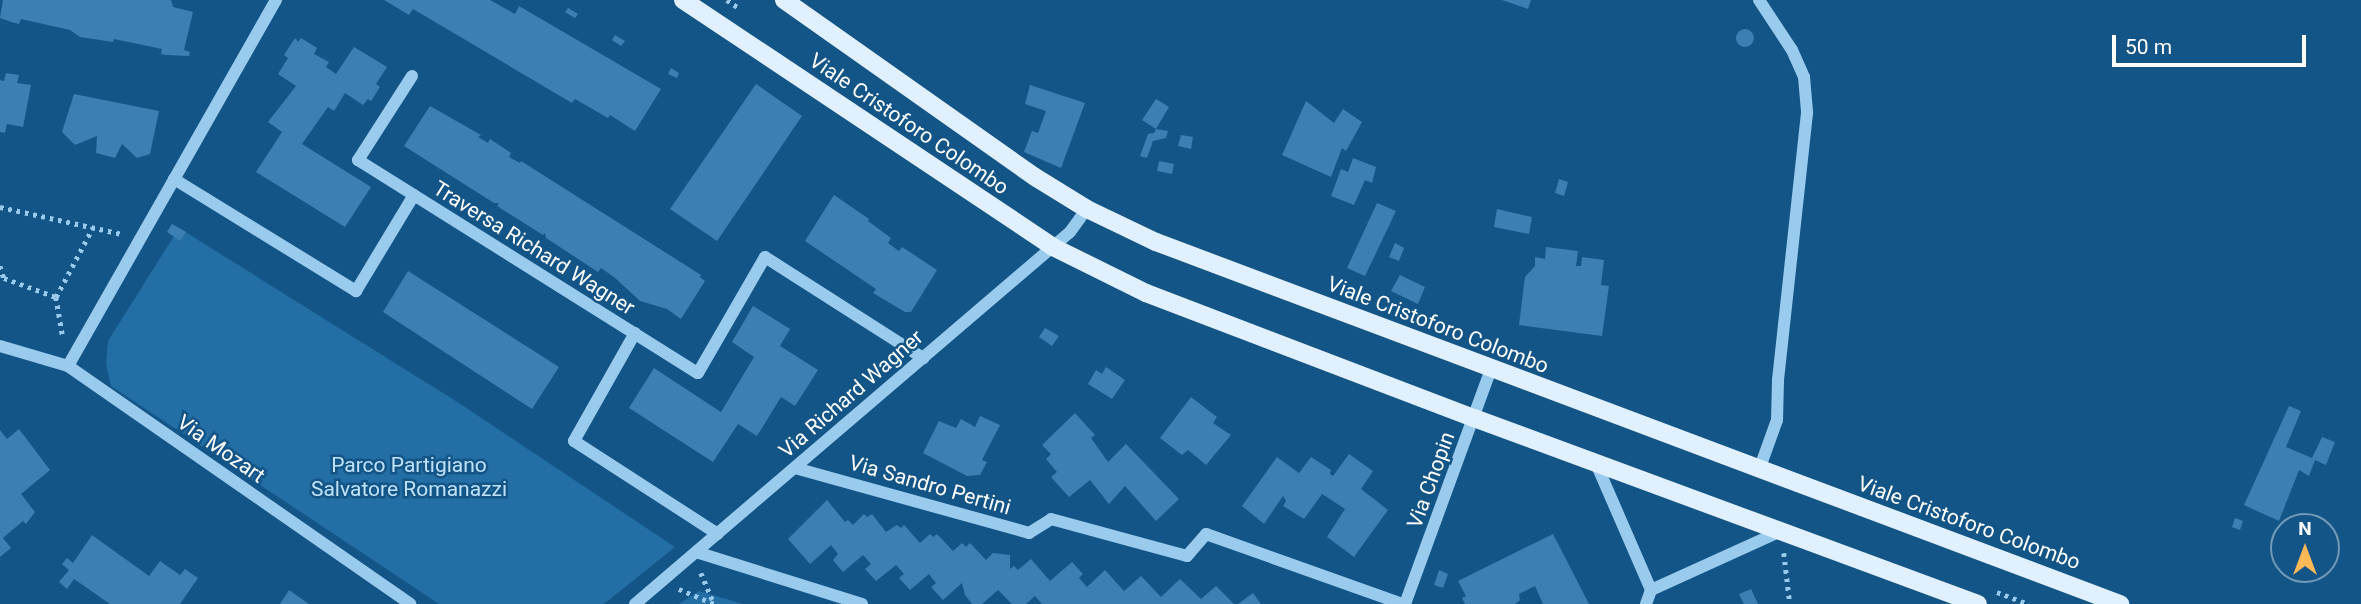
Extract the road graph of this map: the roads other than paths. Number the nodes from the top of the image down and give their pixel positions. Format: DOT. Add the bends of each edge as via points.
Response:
graph roads {
  1 [pos="276,0"];
  2 [pos="683,0"];
  3 [pos="784,0"];
  4 [pos="1759,0"];
  5 [pos="412,76"];
  6 [pos="174,179"];
  7 [pos="414,195"];
  8 [pos="1087,209"];
  9 [pos="1053,247"];
  10 [pos="635,333"];
  11 [pos="0,346"];
  12 [pos="923,358"];
  13 [pos="68,366"];
  14 [pos="1490,369"];
  15 [pos="1474,418"];
  16 [pos="1594,460"];
  17 [pos="795,468"];
  18 [pos="1759,470"];
  19 [pos="1781,531"];
  20 [pos="718,534"];
  21 [pos="694,554"];
  22 [pos="1651,590"];
  23 [pos="410,604"];
  24 [pos="635,604"];
  25 [pos="862,604"];
  26 [pos="1404,604"];
  27 [pos="1646,604"];
  28 [pos="1978,604"];
  29 [pos="2120,604"];
  1 -- 6 [label="street"];
  2 -- 9 [label="main road, Viale Cristoforo Colombo"];
  3 -- 8 [label="main road, Viale Cristoforo Colombo"];
  4 -- 18 [label="street" via="1804,77 1807,113 1777,420"];
  5 -- 7 [label="street, Traversa Richard Wagner" via="358,160"];
  6 -- 7 [label="street, Traversa Richard Wagner" via="356,291"];
  6 -- 13 [label="street"];
  7 -- 10 [label="street, Traversa Richard Wagner"];
  8 -- 9 [label="street, Via Richard Wagner"];
  8 -- 14 [label="main road, Viale Cristoforo Colombo" via="1156,242"];
  9 -- 12 [label="street, Via Richard Wagner"];
  9 -- 15 [label="main road, Viale Cristoforo Colombo" via="1146,293"];
  10 -- 12 [label="street, Traversa Richard Wagner" via="698,373 765,257"];
  10 -- 20 [label="street" via="574,440"];
  11 -- 13 [label="street, Via Mozart"];
  12 -- 17 [label="street, Via Richard Wagner"];
  13 -- 23 [label="street, Via Mozart"];
  14 -- 15 [label="street, Via Chopin"];
  14 -- 18 [label="main road, Viale Cristoforo Colombo"];
  15 -- 16 [label="main road, Viale Cristoforo Colombo"];
  15 -- 26 [label="street, Via Chopin"];
  16 -- 19 [label="main road, Viale Cristoforo Colombo"];
  16 -- 22 [label="street"];
  17 -- 20 [label="street, Via Richard Wagner"];
  17 -- 26 [label="street, Via Sandro Pertini" via="1030,533 1051,519 1187,556 1206,534"];
  18 -- 29 [label="main road, Viale Cristoforo Colombo"];
  19 -- 22 [label="street"];
  19 -- 28 [label="main road, Viale Cristoforo Colombo"];
  20 -- 21 [label="street, Via Richard Wagner"];
  21 -- 24 [label="street, Via Richard Wagner"];
  21 -- 25 [label="street"];
  22 -- 27 [label="street"];
}
